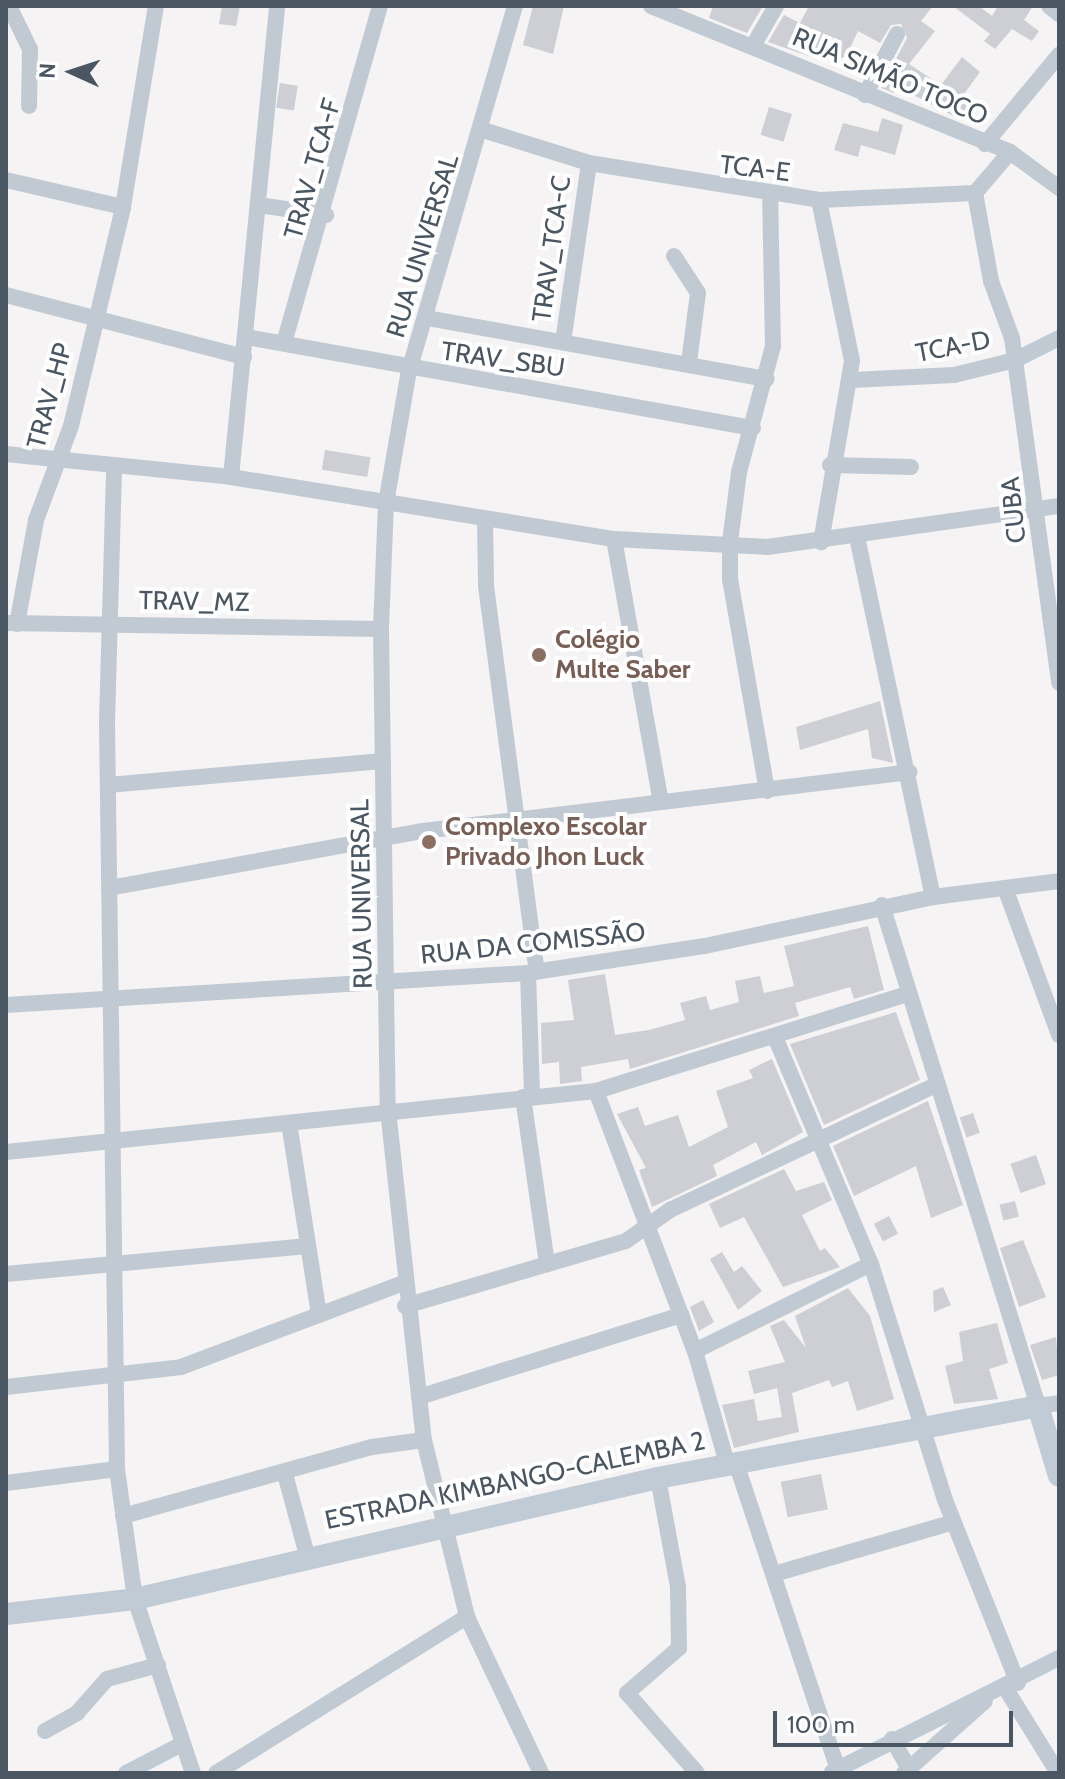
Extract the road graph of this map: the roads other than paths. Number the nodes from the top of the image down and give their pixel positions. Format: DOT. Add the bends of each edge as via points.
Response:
graph roads {
  1 [pos="9,6"];
  2 [pos="156,6"];
  3 [pos="277,6"];
  4 [pos="380,6"];
  5 [pos="515,6"];
  6 [pos="651,6"];
  7 [pos="776,6"];
  8 [pos="1049,6"];
  9 [pos="1059,14"];
  10 [pos="897,34"];
  11 [pos="754,44"];
  12 [pos="1059,55"];
  13 [pos="865,95"];
  14 [pos="29,106"];
  15 [pos="483,130"];
  16 [pos="985,144"];
  17 [pos="1010,152"];
  18 [pos="589,163"];
  19 [pos="6,180"];
  20 [pos="1059,188"];
  21 [pos="975,193"];
  22 [pos="770,196"];
  23 [pos="819,200"];
  24 [pos="259,205"];
  25 [pos="123,207"];
  26 [pos="326,215"];
  27 [pos="674,256"];
  28 [pos="6,295"];
  29 [pos="427,318"];
  30 [pos="95,319"];
  31 [pos="247,337"];
  32 [pos="1059,338"];
  33 [pos="563,342"];
  34 [pos="284,343"];
  35 [pos="244,357"];
  36 [pos="1015,360"];
  37 [pos="689,362"];
  38 [pos="409,370"];
  39 [pos="767,379"];
  40 [pos="852,380"];
  41 [pos="753,428"];
  42 [pos="6,454"];
  43 [pos="57,464"];
  44 [pos="830,465"];
  45 [pos="911,467"];
  46 [pos="114,471"];
  47 [pos="231,477"];
  48 [pos="386,503"];
  49 [pos="1059,506"];
  50 [pos="1039,510"];
  51 [pos="485,520"];
  52 [pos="857,537"];
  53 [pos="614,539"];
  54 [pos="730,542"];
  55 [pos="821,542"];
  56 [pos="1053,601"];
  57 [pos="12,624"];
  58 [pos="109,625"];
  59 [pos="381,629"];
  60 [pos="1059,683"];
  61 [pos="383,761"];
  62 [pos="909,772"];
  63 [pos="108,785"];
  64 [pos="767,791"];
  65 [pos="661,802"];
  66 [pos="522,820"];
  67 [pos="386,839"];
  68 [pos="1059,881"];
  69 [pos="109,888"];
  70 [pos="1005,888"];
  71 [pos="933,897"];
  72 [pos="882,905"];
  73 [pos="532,972"];
  74 [pos="389,983"];
  75 [pos="908,994"];
  76 [pos="112,1002"];
  77 [pos="6,1005"];
  78 [pos="1059,1035"];
  79 [pos="775,1037"];
  80 [pos="938,1084"];
  81 [pos="596,1091"];
  82 [pos="528,1097"];
  83 [pos="388,1110"];
  84 [pos="289,1123"];
  85 [pos="817,1140"];
  86 [pos="113,1144"];
  87 [pos="6,1152"];
  88 [pos="645,1225"];
  89 [pos="308,1246"];
  90 [pos="547,1264"];
  91 [pos="871,1264"];
  92 [pos="110,1268"];
  93 [pos="6,1274"];
  94 [pos="403,1283"];
  95 [pos="405,1306"];
  96 [pos="319,1315"];
  97 [pos="681,1315"];
  98 [pos="695,1351"];
  99 [pos="113,1377"];
  100 [pos="6,1387"];
  101 [pos="419,1397"];
  102 [pos="1048,1405"];
  103 [pos="923,1423"];
  104 [pos="424,1440"];
  105 [pos="731,1463"];
  106 [pos="117,1469"];
  107 [pos="285,1474"];
  108 [pos="1059,1476"];
  109 [pos="658,1478"];
  110 [pos="6,1483"];
  111 [pos="123,1516"];
  112 [pos="954,1522"];
  113 [pos="440,1525"];
  114 [pos="307,1555"];
  115 [pos="774,1574"];
  116 [pos="135,1599"];
  117 [pos="6,1614"];
  118 [pos="467,1617"];
  119 [pos="1059,1658"];
  120 [pos="158,1665"];
  121 [pos="1012,1686"];
  122 [pos="988,1697"];
  123 [pos="45,1731"];
  124 [pos="892,1739"];
  125 [pos="182,1744"];
  126 [pos="834,1771"];
  127 [pos="906,1771"];
  128 [pos="126,1773"];
  129 [pos="193,1773"];
  130 [pos="216,1773"];
  131 [pos="541,1773"];
  132 [pos="697,1773"];
  133 [pos="1058,1773"];
  1 -- 14 [label="street" via="30,49"];
  2 -- 25 [label="street, TRAV_HP"];
  3 -- 24 [label="street"];
  4 -- 26 [label="street, TRAV_TCA-F"];
  5 -- 15 [label="street, RUA UNIVERSAL"];
  6 -- 11 [label="street, RUA SIMÃO TOCO"];
  7 -- 11 [label="street"];
  8 -- 9 [label="street"];
  10 -- 13 [label="street"];
  11 -- 13 [label="street, RUA SIMÃO TOCO"];
  12 -- 16 [label="street"];
  13 -- 16 [label="street, RUA SIMÃO TOCO"];
  15 -- 18 [label="street, TCA-E"];
  15 -- 29 [label="street, RUA UNIVERSAL"];
  16 -- 17 [label="street, RUA SIMÃO TOCO"];
  17 -- 20 [label="street, RUA SIMÃO TOCO"];
  17 -- 21 [label="street"];
  18 -- 22 [label="street, TCA-E"];
  18 -- 33 [label="street, TRAV_TCA-C"];
  19 -- 25 [label="street"];
  21 -- 23 [label="street, TCA-E"];
  21 -- 36 [label="street, CUBA"];
  22 -- 23 [label="street, TCA-E"];
  22 -- 39 [label="street" via="776,314"];
  23 -- 40 [label="street"];
  24 -- 26 [label="street"];
  24 -- 31 [label="street"];
  25 -- 30 [label="street, TRAV_HP"];
  26 -- 34 [label="street, TRAV_TCA-F"];
  27 -- 37 [label="street" via="698,293"];
  28 -- 30 [label="street"];
  29 -- 33 [label="street"];
  29 -- 38 [label="street, RUA UNIVERSAL"];
  30 -- 35 [label="street"];
  30 -- 43 [label="street, TRAV_HP"];
  31 -- 34 [label="street, TRAV_SBU"];
  31 -- 35 [label="street"];
  32 -- 36 [label="street, TCA-D"];
  33 -- 37 [label="street"];
  34 -- 38 [label="street, TRAV_SBU"];
  35 -- 47 [label="street"];
  36 -- 40 [label="street, TCA-D" via="929,379"];
  36 -- 50 [label="street, CUBA"];
  37 -- 39 [label="street"];
  38 -- 41 [label="street, TRAV_SBU"];
  38 -- 48 [label="street, RUA UNIVERSAL"];
  39 -- 41 [label="street"];
  40 -- 44 [label="street"];
  41 -- 54 [label="street"];
  42 -- 43 [label="street"];
  43 -- 46 [label="street"];
  43 -- 57 [label="street, TRAV_HP" via="36,520"];
  44 -- 45 [label="street"];
  44 -- 55 [label="street"];
  46 -- 47 [label="street"];
  46 -- 58 [label="street"];
  47 -- 48 [label="street"];
  48 -- 51 [label="street"];
  48 -- 59 [label="street, RUA UNIVERSAL"];
  49 -- 50 [label="street"];
  50 -- 52 [label="street"];
  50 -- 56 [label="street, CUBA"];
  51 -- 53 [label="street"];
  51 -- 66 [label="street" via="486,586"];
  52 -- 55 [label="street"];
  52 -- 62 [label="street" via="873,633"];
  53 -- 54 [label="street"];
  53 -- 65 [label="street"];
  54 -- 55 [label="street"];
  54 -- 64 [label="street"];
  56 -- 60 [label="street, CUBA"];
  57 -- 58 [label="street, TRAV_MZ"];
  58 -- 59 [label="street, TRAV_MZ"];
  58 -- 63 [label="street"];
  59 -- 61 [label="street, RUA UNIVERSAL"];
  61 -- 63 [label="street"];
  61 -- 67 [label="street, RUA UNIVERSAL"];
  62 -- 64 [label="street"];
  62 -- 71 [label="street"];
  63 -- 69 [label="street"];
  64 -- 65 [label="street"];
  65 -- 66 [label="street"];
  66 -- 67 [label="street"];
  66 -- 73 [label="street"];
  67 -- 69 [label="street"];
  67 -- 74 [label="street, RUA UNIVERSAL"];
  68 -- 70 [label="street, RUA DA COMISSÃO"];
  69 -- 76 [label="street"];
  70 -- 71 [label="street, RUA DA COMISSÃO"];
  70 -- 78 [label="street"];
  71 -- 72 [label="street, RUA DA COMISSÃO"];
  72 -- 73 [label="street, RUA DA COMISSÃO" via="705,946"];
  72 -- 75 [label="street"];
  73 -- 74 [label="street, RUA DA COMISSÃO"];
  73 -- 82 [label="street"];
  74 -- 76 [label="street, RUA DA COMISSÃO"];
  74 -- 83 [label="street, RUA UNIVERSAL"];
  75 -- 79 [label="street"];
  75 -- 80 [label="street"];
  76 -- 77 [label="street, RUA DA COMISSÃO"];
  76 -- 86 [label="street"];
  79 -- 81 [label="street"];
  79 -- 85 [label="street"];
  80 -- 85 [label="street"];
  80 -- 102 [label="street"];
  81 -- 82 [label="street"];
  81 -- 88 [label="street"];
  82 -- 83 [label="street"];
  82 -- 90 [label="street"];
  83 -- 84 [label="street"];
  83 -- 94 [label="street, RUA UNIVERSAL"];
  84 -- 86 [label="street"];
  84 -- 89 [label="street"];
  85 -- 88 [label="street"];
  85 -- 91 [label="street"];
  86 -- 87 [label="street"];
  86 -- 92 [label="street"];
  88 -- 90 [label="street" via="626,1241"];
  88 -- 97 [label="street"];
  89 -- 92 [label="street"];
  89 -- 96 [label="street"];
  90 -- 95 [label="street"];
  91 -- 98 [label="street"];
  91 -- 103 [label="street"];
  92 -- 93 [label="street"];
  92 -- 99 [label="street"];
  94 -- 95 [label="street, RUA UNIVERSAL"];
  94 -- 96 [label="street"];
  95 -- 101 [label="street, RUA UNIVERSAL"];
  96 -- 99 [label="street" via="181,1367"];
  97 -- 98 [label="street"];
  97 -- 101 [label="street"];
  98 -- 105 [label="street"];
  99 -- 100 [label="street"];
  99 -- 106 [label="street"];
  101 -- 104 [label="street, RUA UNIVERSAL"];
  102 -- 103 [label="main road, ESTRADA KIMBANGO-CALEMBA 2"];
  102 -- 108 [label="main road"];
  103 -- 105 [label="main road, ESTRADA KIMBANGO-CALEMBA 2"];
  103 -- 112 [label="street"];
  104 -- 107 [label="street"];
  104 -- 113 [label="street, RUA UNIVERSAL"];
  105 -- 109 [label="main road, ESTRADA KIMBANGO-CALEMBA 2"];
  105 -- 115 [label="street"];
  106 -- 110 [label="street"];
  106 -- 111 [label="street"];
  107 -- 111 [label="street"];
  107 -- 114 [label="street"];
  109 -- 113 [label="main road, ESTRADA KIMBANGO-CALEMBA 2"];
  109 -- 132 [label="street" via="678,1587 679,1648 627,1693"];
  111 -- 116 [label="street"];
  112 -- 115 [label="street"];
  112 -- 121 [label="street"];
  113 -- 114 [label="main road, ESTRADA KIMBANGO-CALEMBA 2"];
  113 -- 118 [label="street, RUA UNIVERSAL"];
  114 -- 116 [label="main road, ESTRADA KIMBANGO-CALEMBA 2"];
  115 -- 126 [label="street"];
  116 -- 117 [label="main road, ESTRADA KIMBANGO-CALEMBA 2"];
  116 -- 120 [label="street"];
  118 -- 130 [label="street"];
  118 -- 131 [label="street, RUA UNIVERSAL"];
  119 -- 121 [label="street"];
  120 -- 123 [label="street" via="107,1679 77,1713"];
  120 -- 125 [label="street"];
  121 -- 122 [label="street"];
  121 -- 133 [label="street"];
  122 -- 124 [label="street"];
  122 -- 127 [label="street"];
  124 -- 126 [label="street"];
  124 -- 127 [label="street"];
  125 -- 128 [label="street"];
  125 -- 129 [label="street"];
}
